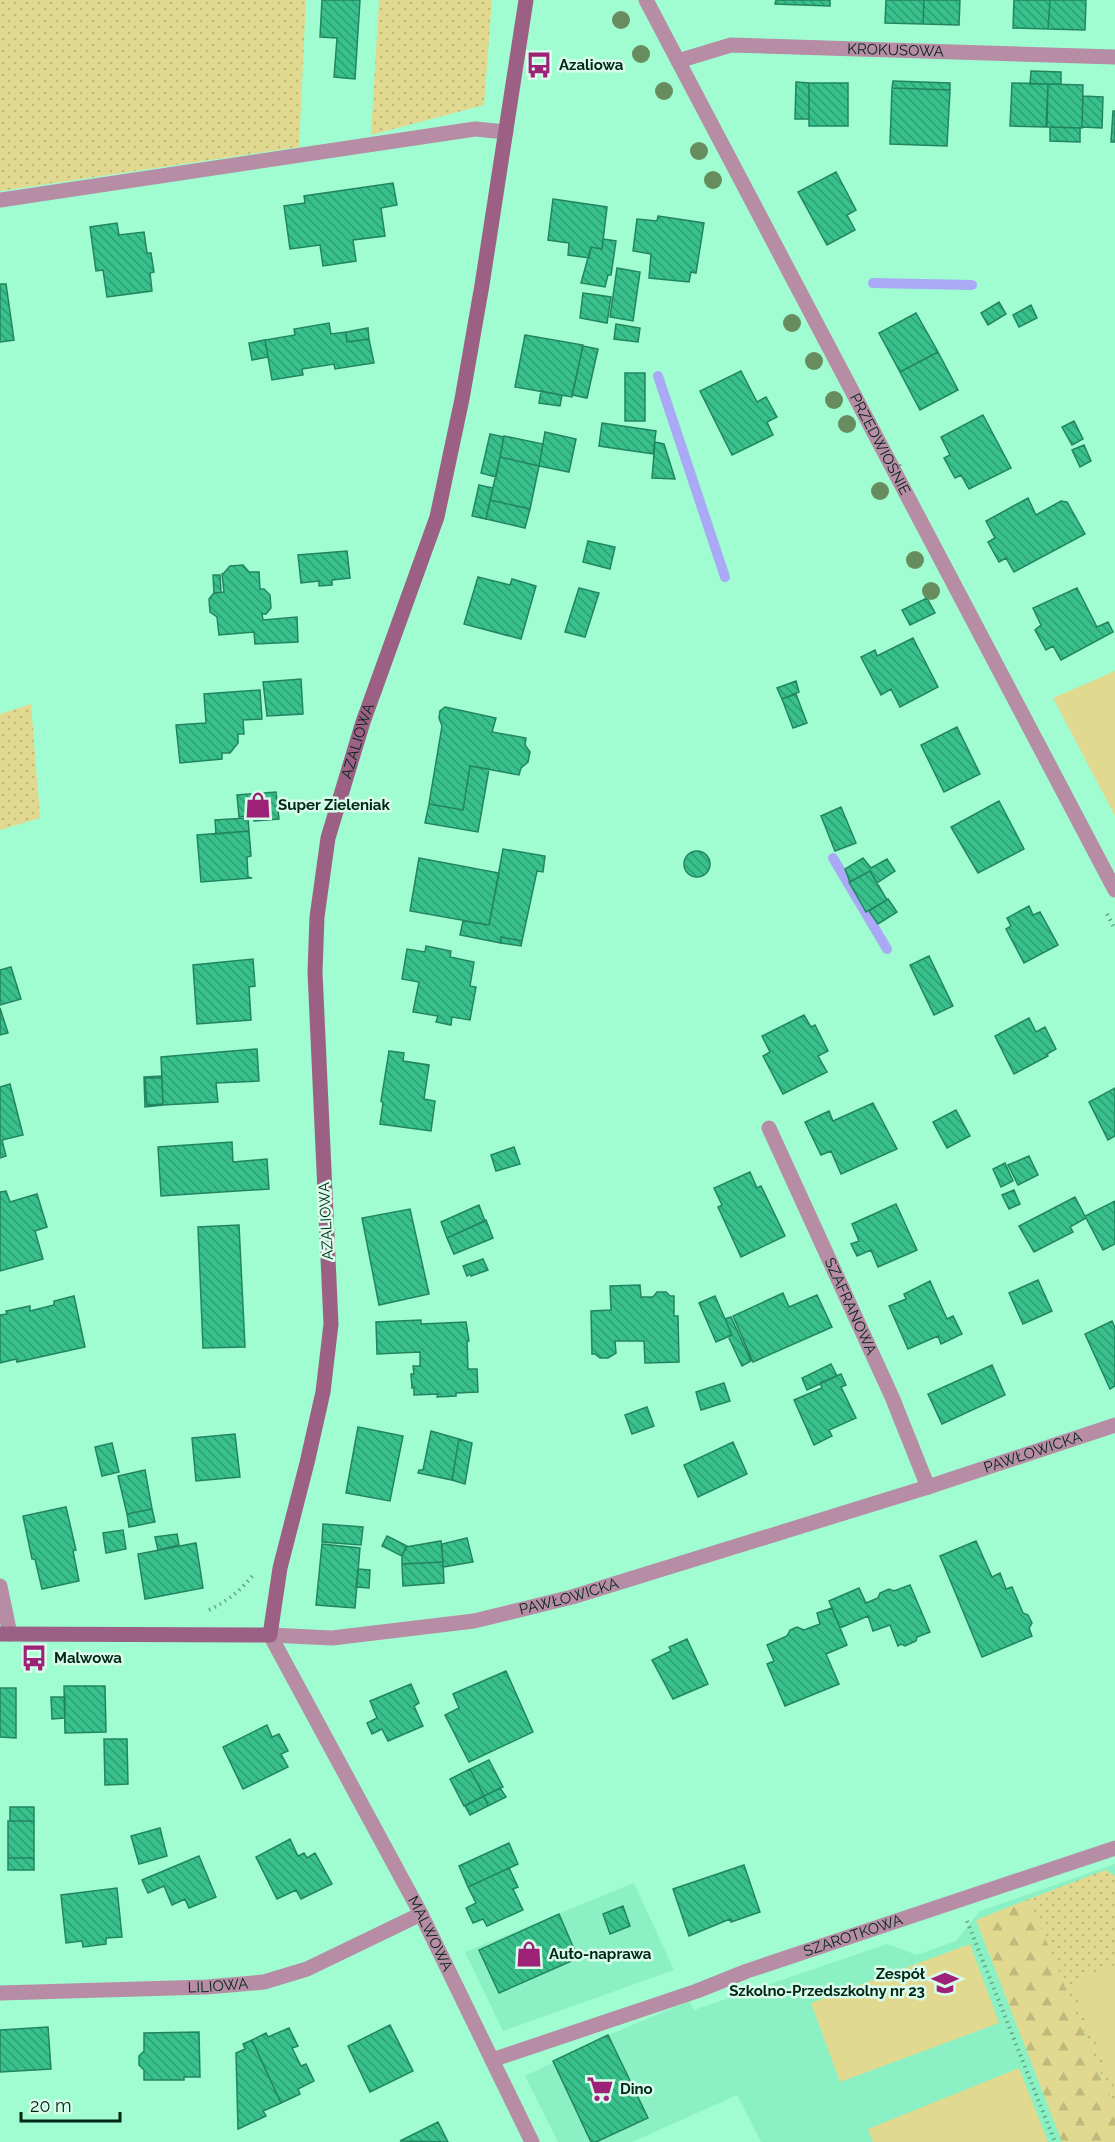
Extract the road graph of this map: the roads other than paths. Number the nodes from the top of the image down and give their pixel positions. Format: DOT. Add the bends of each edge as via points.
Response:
graph roads {
  1 [pos="525,0"];
  2 [pos="646,0"];
  3 [pos="1115,57"];
  4 [pos="678,61"];
  5 [pos="506,132"];
  6 [pos="0,200"];
  7 [pos="1115,890"];
  8 [pos="769,1128"];
  9 [pos="1115,1425"];
  10 [pos="928,1486"];
  11 [pos="0,1586"];
  12 [pos="5,1634"];
  13 [pos="270,1635"];
  14 [pos="1115,1848"];
  15 [pos="421,1914"];
  16 [pos="0,1993"];
  17 [pos="492,2060"];
  18 [pos="532,2142"];
  1 -- 5 [label="street, AZALIOWA"];
  2 -- 4 [label="street, PRZEDWIOŚNIE"];
  3 -- 4 [label="street, KROKUSOWA" via="731,45"];
  4 -- 7 [label="street, PRZEDWIOŚNIE"];
  5 -- 6 [label="street" via="474,129"];
  5 -- 13 [label="street, AZALIOWA" via="462,399 437,517 363,722 328,838 317,916 315,972 331,1324 323,1392 280,1568"];
  8 -- 10 [label="street, SZAFRANOWA" via="892,1396"];
  9 -- 10 [label="street, PAWŁOWICKA"];
  10 -- 13 [label="street, PAWŁOWICKA" via="572,1597 474,1621 332,1638"];
  11 -- 12 [label="street"];
  12 -- 13 [label="street, PAWŁOWICKA"];
  13 -- 15 [label="street, MALWOWA"];
  14 -- 17 [label="street, SZAROTKOWA"];
  15 -- 16 [label="street, LILIOWA" via="307,1969 264,1982 207,1988"];
  15 -- 17 [label="street, MALWOWA"];
  17 -- 18 [label="street, MALWOWA"];
}
